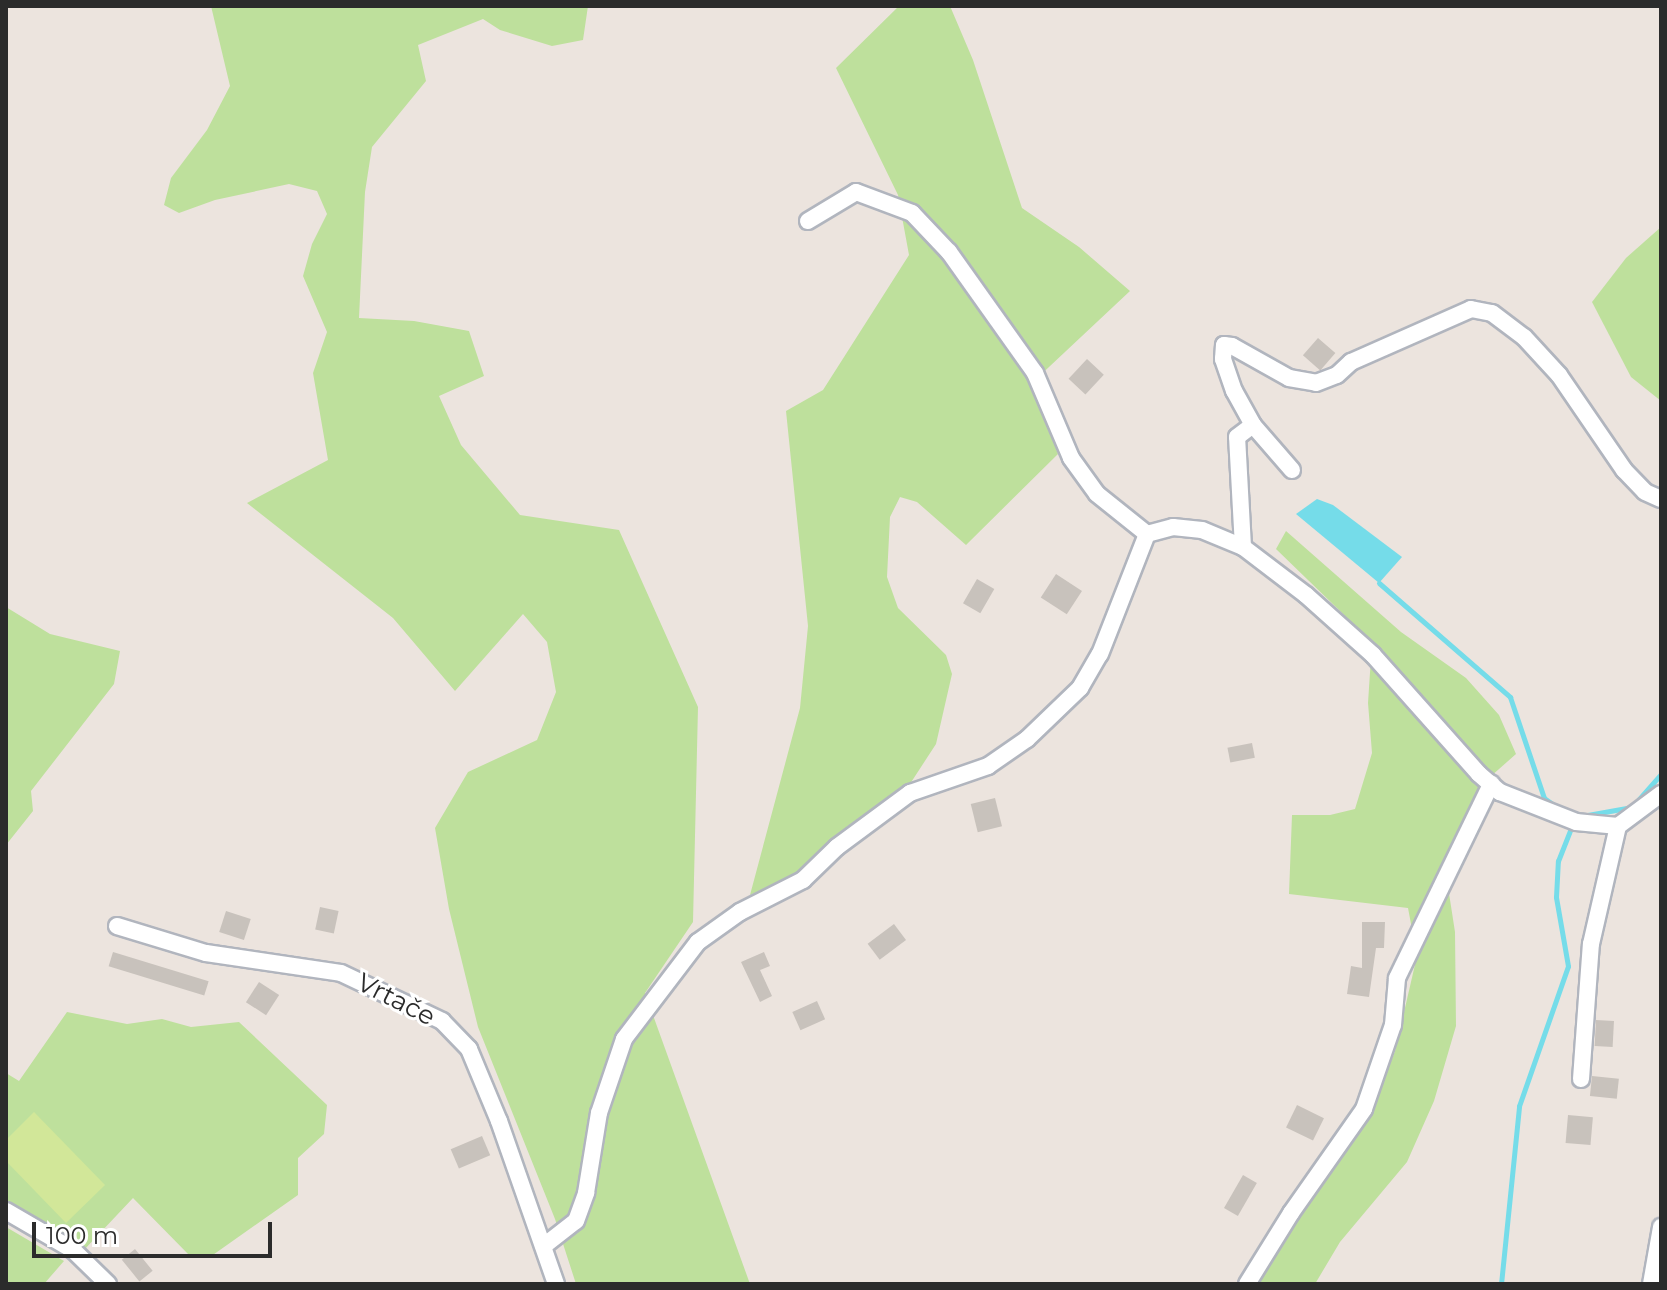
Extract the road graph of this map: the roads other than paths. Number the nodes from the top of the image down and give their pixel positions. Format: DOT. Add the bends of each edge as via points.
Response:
graph roads {
  1 [pos="808,221"];
  2 [pos="1253,425"];
  3 [pos="1292,470"];
  4 [pos="1661,499"];
  5 [pos="1147,534"];
  6 [pos="1243,547"];
  7 [pos="1491,784"];
  8 [pos="1661,794"];
  9 [pos="1618,826"];
  10 [pos="117,926"];
  11 [pos="1581,1079"];
  12 [pos="6,1211"];
  13 [pos="1661,1227"];
  14 [pos="545,1245"];
  15 [pos="108,1284"];
  16 [pos="556,1284"];
  17 [pos="1247,1284"];
  18 [pos="1651,1284"];
  1 -- 5 [label="street" via="856,192 912,213 949,252 1035,373 1071,458 1097,494"];
  2 -- 3 [label="street"];
  2 -- 4 [label="street" via="1234,391 1224,345 1289,378 1316,383 1471,309 1492,313 1524,337 1559,375 1624,470 1645,492"];
  2 -- 6 [label="street" via="1237,437"];
  5 -- 6 [label="street" via="1173,527 1202,530"];
  5 -- 14 [label="street" via="1100,654 1080,688 1027,739 988,766 910,793 837,847 803,880 740,912 698,942 624,1039 599,1113 576,1221"];
  6 -- 7 [label="street" via="1373,655"];
  7 -- 9 [label="street" via="1554,815"];
  7 -- 17 [label="street" via="1397,978 1393,1025 1364,1109"];
  8 -- 9 [label="street"];
  9 -- 11 [label="street" via="1591,944"];
  10 -- 14 [label="street, Vrtače" via="206,953 341,973 442,1021 469,1049"];
  12 -- 15 [label="street" via="73,1250"];
  13 -- 18 [label="street"];
  14 -- 16 [label="street, Vrtače"];
}
